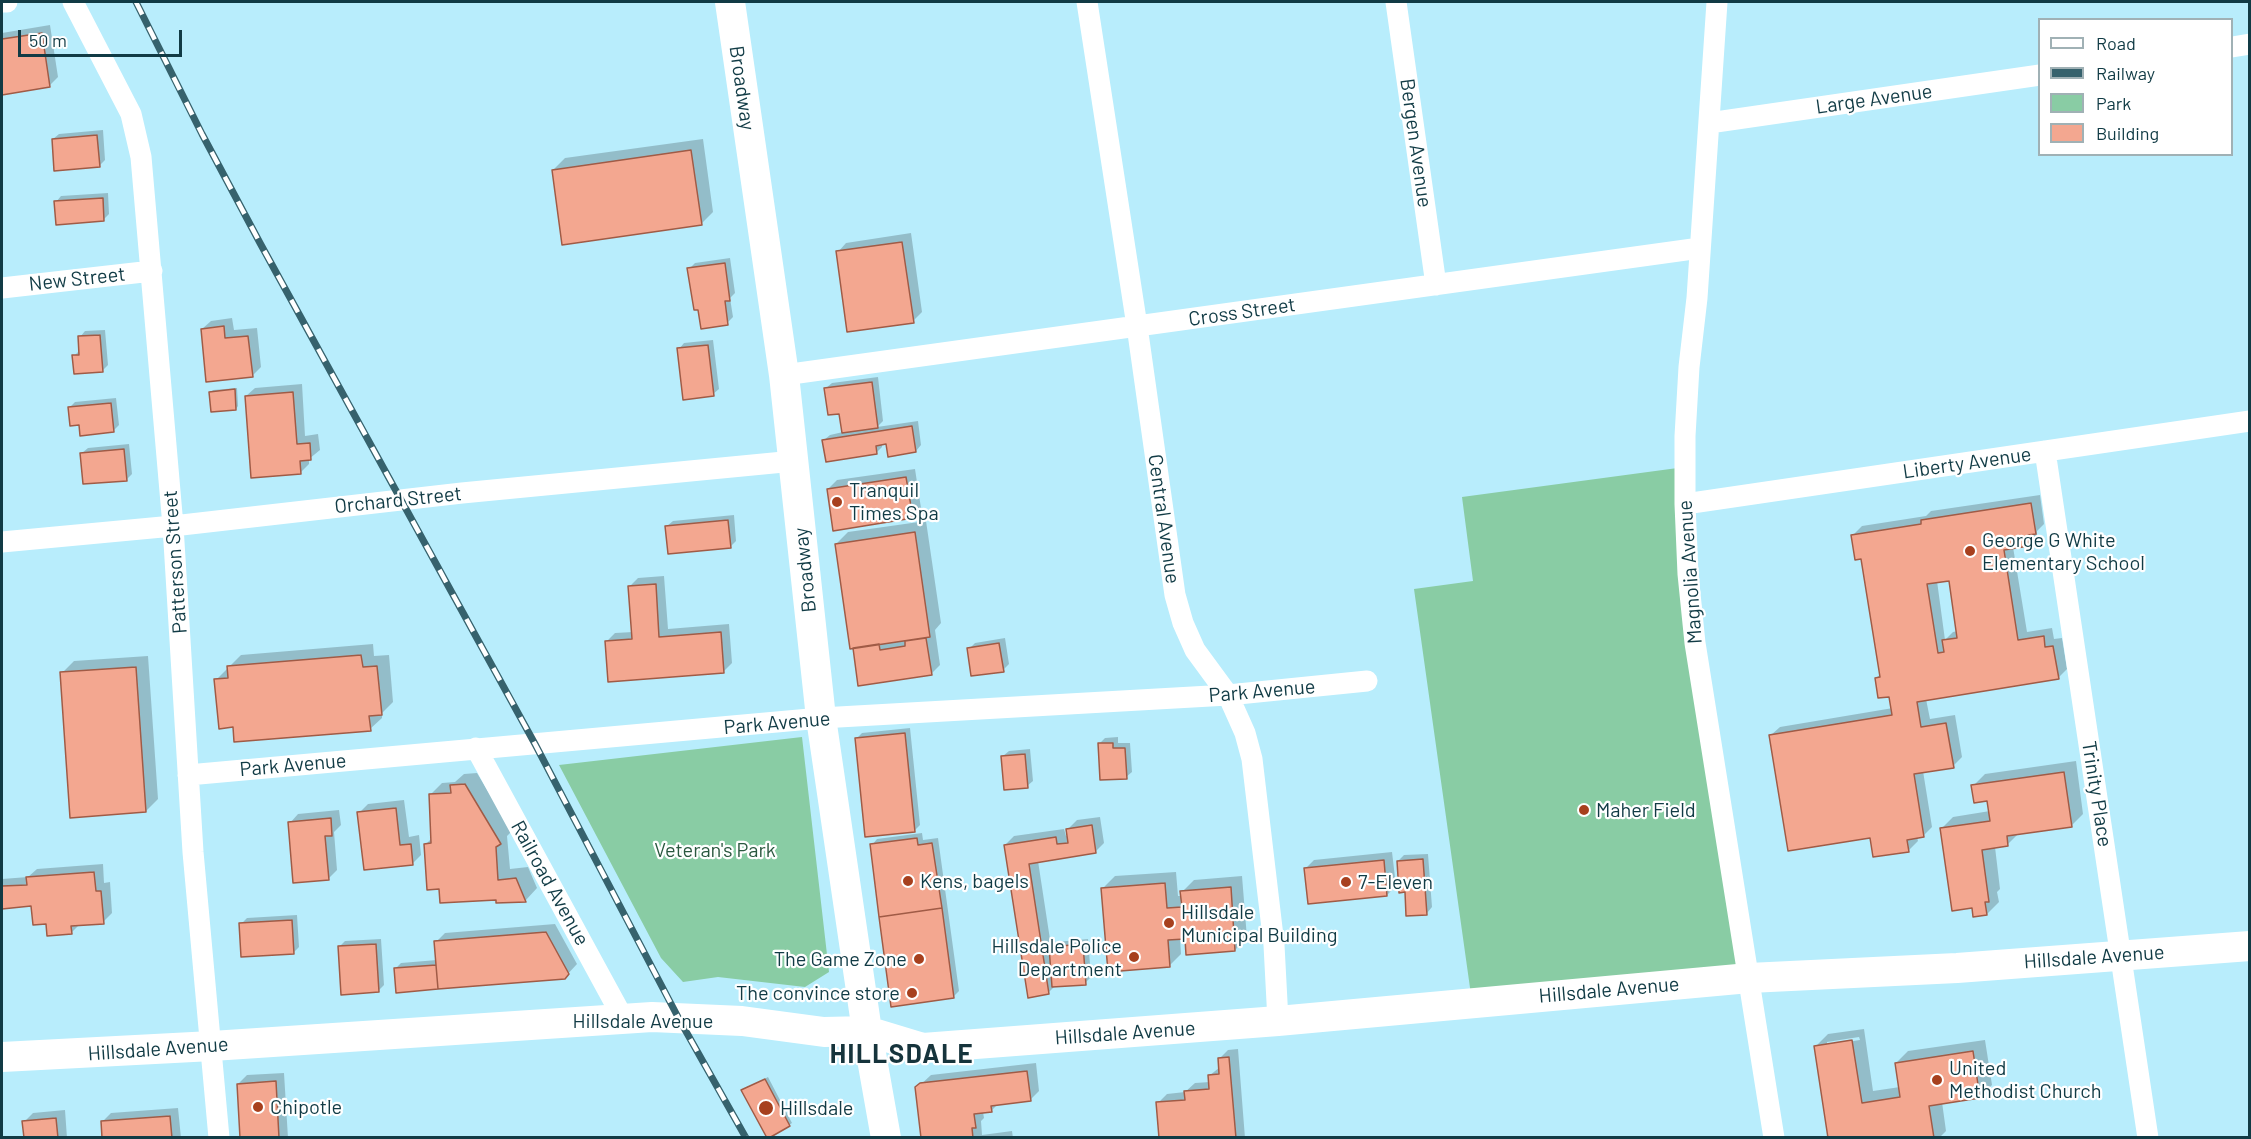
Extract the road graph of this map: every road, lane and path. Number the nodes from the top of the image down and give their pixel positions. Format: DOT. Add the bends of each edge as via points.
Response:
graph roads {
  1 [pos="2,2"];
  2 [pos="7,2"];
  3 [pos="73,2"];
  4 [pos="730,2"];
  5 [pos="1087,2"];
  6 [pos="1396,2"];
  7 [pos="1717,2"];
  8 [pos="2250,44"];
  9 [pos="2233,47"];
  10 [pos="2038,75"];
  11 [pos="1708,123"];
  12 [pos="1700,249"];
  13 [pos="152,271"];
  14 [pos="1436,285"];
  15 [pos="2,288"];
  16 [pos="1137,326"];
  17 [pos="784,375"];
  18 [pos="2250,421"];
  19 [pos="2045,451"];
  20 [pos="794,461"];
  21 [pos="1685,504"];
  22 [pos="173,526"];
  23 [pos="2,542"];
  24 [pos="1367,681"];
  25 [pos="1228,695"];
  26 [pos="821,718"];
  27 [pos="476,748"];
  28 [pos="188,775"];
  29 [pos="2250,946"];
  30 [pos="2122,954"];
  31 [pos="1749,978"];
  32 [pos="623,1018"];
  33 [pos="1278,1021"];
  34 [pos="867,1031"];
  35 [pos="212,1046"];
  36 [pos="2,1057"];
  37 [pos="219,1137"];
  38 [pos="886,1137"];
  39 [pos="1774,1137"];
  40 [pos="2148,1137"];
  1 -- 2 [label="street"];
  3 -- 13 [label="street, Patterson Street" via="131,114 141,157"];
  4 -- 17 [label="street, Broadway"];
  5 -- 16 [label="street, Central Avenue"];
  6 -- 14 [label="street, Bergen Avenue"];
  7 -- 11 [label="street, Magnolia Avenue"];
  8 -- 9 [label="street"];
  10 -- 11 [label="street, Large Avenue"];
  11 -- 12 [label="street, Magnolia Avenue"];
  12 -- 14 [label="street, Cross Street"];
  12 -- 21 [label="street, Magnolia Avenue" via="1686,424"];
  13 -- 15 [label="street, New Street"];
  13 -- 22 [label="street, Patterson Street"];
  14 -- 16 [label="street, Cross Street"];
  16 -- 17 [label="street, Cross Street"];
  16 -- 25 [label="street, Central Avenue" via="1175,596 1195,650"];
  17 -- 20 [label="street, Broadway"];
  18 -- 19 [label="street, Liberty Avenue"];
  19 -- 21 [label="street, Liberty Avenue"];
  19 -- 30 [label="street, Trinity Place"];
  20 -- 22 [label="street, Orchard Street"];
  20 -- 26 [label="street, Broadway"];
  21 -- 31 [label="street, Magnolia Avenue" via="1695,643"];
  22 -- 23 [label="street, Orchard Street"];
  22 -- 28 [label="street, Patterson Street"];
  24 -- 25 [label="street, Park Avenue"];
  25 -- 26 [label="street, Park Avenue"];
  25 -- 33 [label="street, Central Avenue" via="1245,734 1254,777 1274,945"];
  26 -- 27 [label="street, Park Avenue"];
  26 -- 34 [label="street, Broadway"];
  27 -- 28 [label="street, Park Avenue"];
  27 -- 32 [label="street, Railroad Avenue"];
  28 -- 35 [label="street, Patterson Street"];
  29 -- 30 [label="street, Hillsdale Avenue"];
  30 -- 31 [label="street, Hillsdale Avenue" via="1957,968"];
  30 -- 40 [label="street, Trinity Place"];
  31 -- 33 [label="street, Hillsdale Avenue"];
  31 -- 39 [label="street, Magnolia Avenue"];
  32 -- 34 [label="street, Hillsdale Avenue" via="732,1021 824,1032"];
  32 -- 35 [label="street, Hillsdale Avenue"];
  33 -- 34 [label="street, Hillsdale Avenue" via="923,1048"];
  34 -- 38 [label="street, Broadway"];
  35 -- 36 [label="street, Hillsdale Avenue"];
  35 -- 37 [label="street, Patterson Street"];
}
